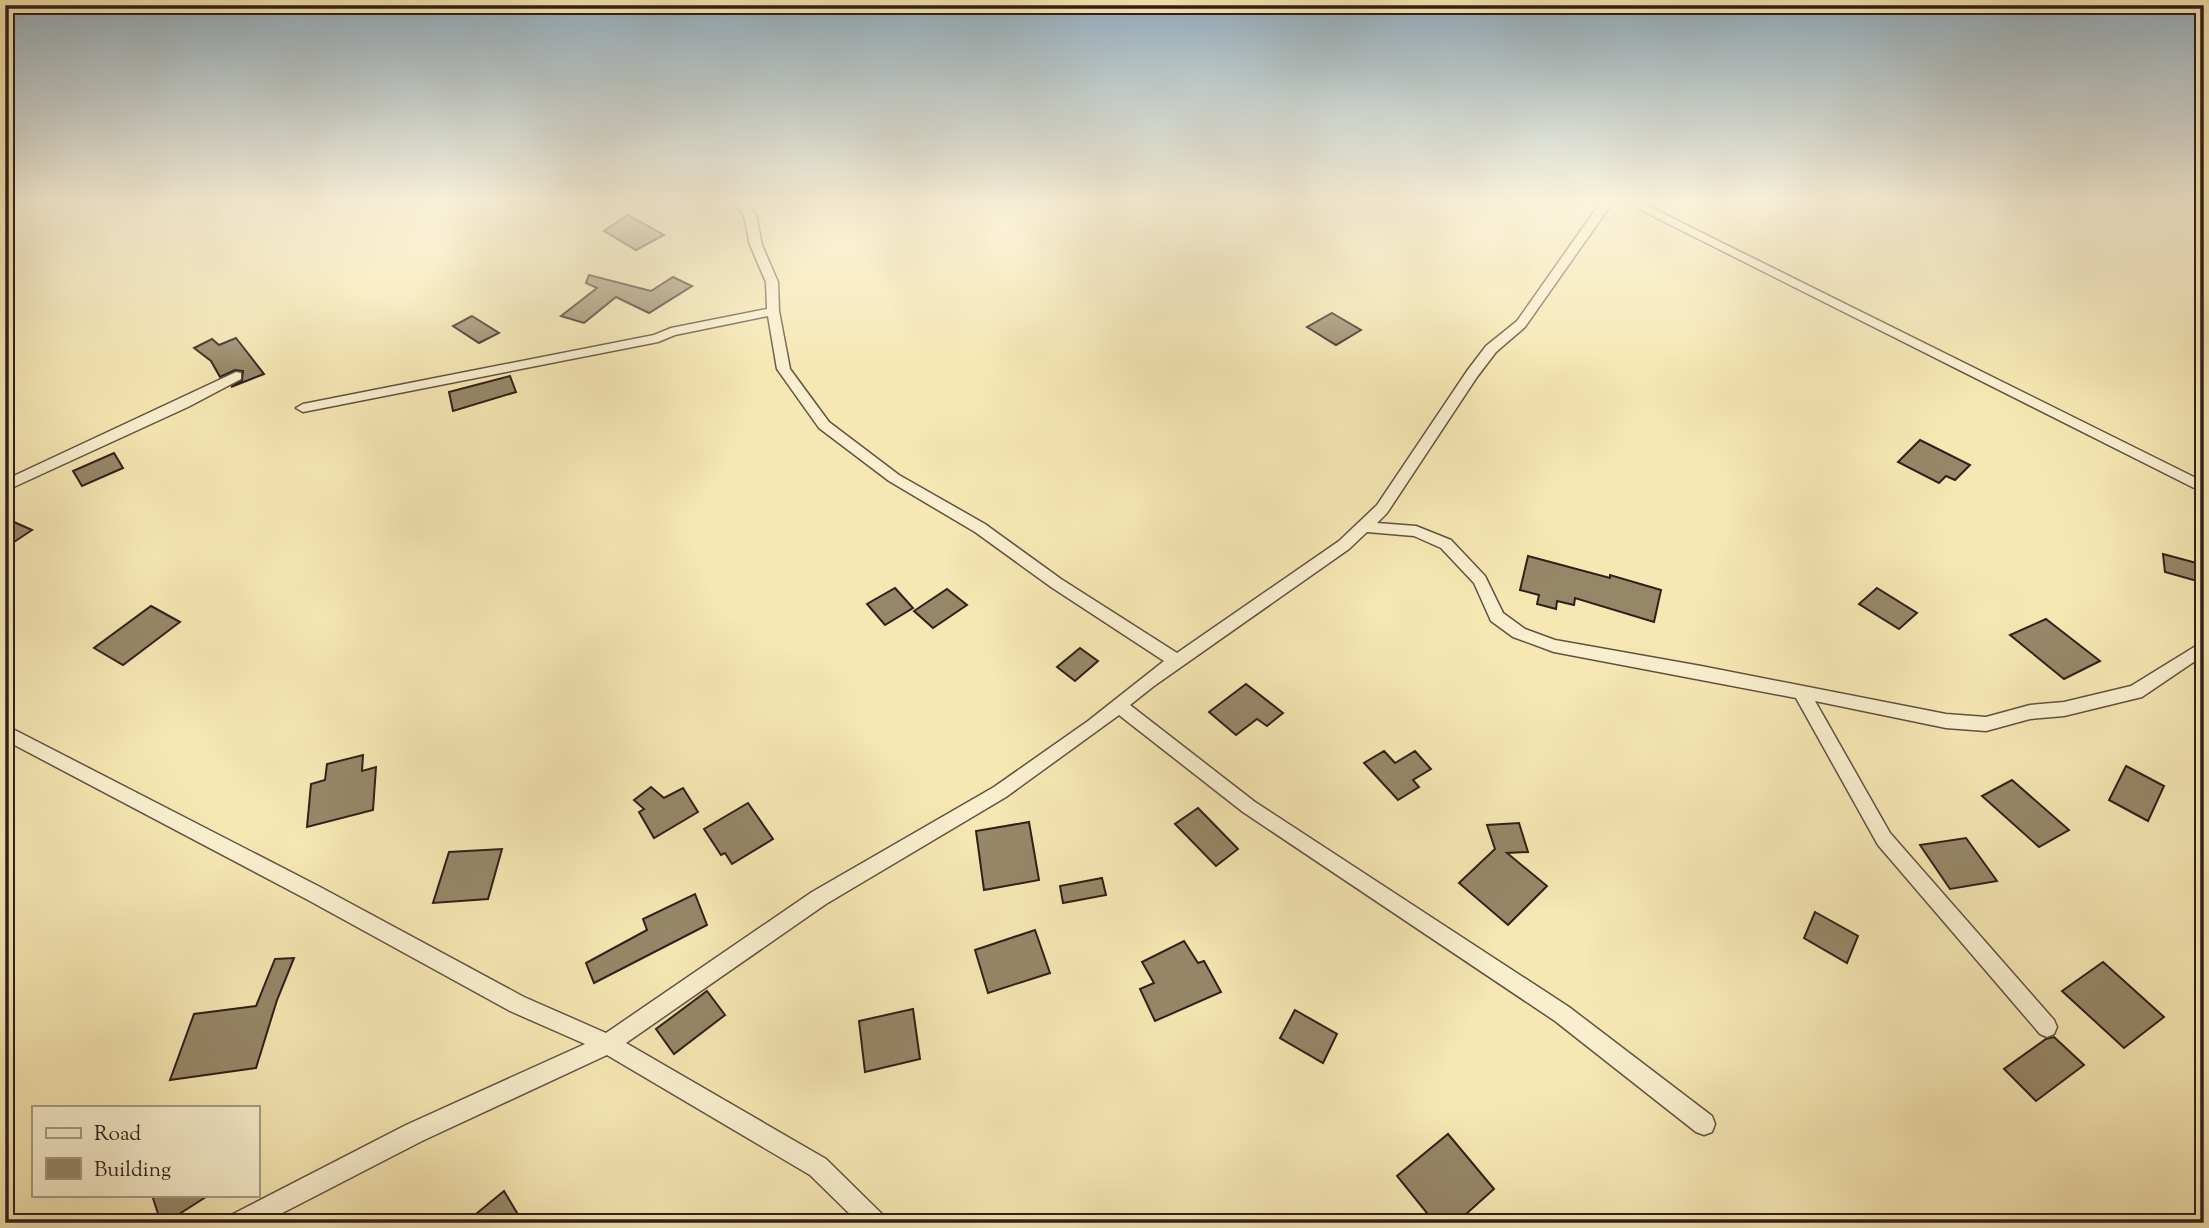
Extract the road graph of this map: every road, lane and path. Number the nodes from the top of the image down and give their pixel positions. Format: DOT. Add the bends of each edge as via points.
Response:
graph roads {
  1 [pos="761,256"];
  2 [pos="1569,256"];
  3 [pos="1740,256"];
  4 [pos="773,311"];
  5 [pos="236,376"];
  6 [pos="303,408"];
  7 [pos="5,486"];
  8 [pos="2204,488"];
  9 [pos="1366,527"];
  10 [pos="2204,647"];
  11 [pos="1177,661"];
  12 [pos="1802,694"];
  13 [pos="1119,706"];
  14 [pos="5,732"];
  15 [pos="2047,1027"];
  16 [pos="608,1044"];
  17 [pos="1704,1124"];
  18 [pos="239,1223"];
  19 [pos="875,1223"];
  1 -- 4 [label="street" via="772,282"];
  2 -- 9 [label="street" via="1521,324 1491,349 1472,374"];
  3 -- 8 [label="street"];
  4 -- 6 [label="street"];
  4 -- 11 [label="street" via="784,369 824,425 894,478 980,528"];
  5 -- 7 [label="street"];
  9 -- 11 [label="street"];
  9 -- 12 [label="street" via="1416,531 1446,544 1480,580 1497,617 1519,633 1554,646"];
  10 -- 12 [label="street" via="2136,692 1986,724"];
  11 -- 13 [label="street"];
  12 -- 15 [label="street" via="1884,839"];
  13 -- 16 [label="street" via="1000,792 819,898"];
  13 -- 17 [label="street" via="1249,807 1562,1014"];
  14 -- 16 [label="street" via="517,1004"];
  16 -- 18 [label="street" via="414,1133"];
  16 -- 19 [label="street" via="818,1167"];
}
